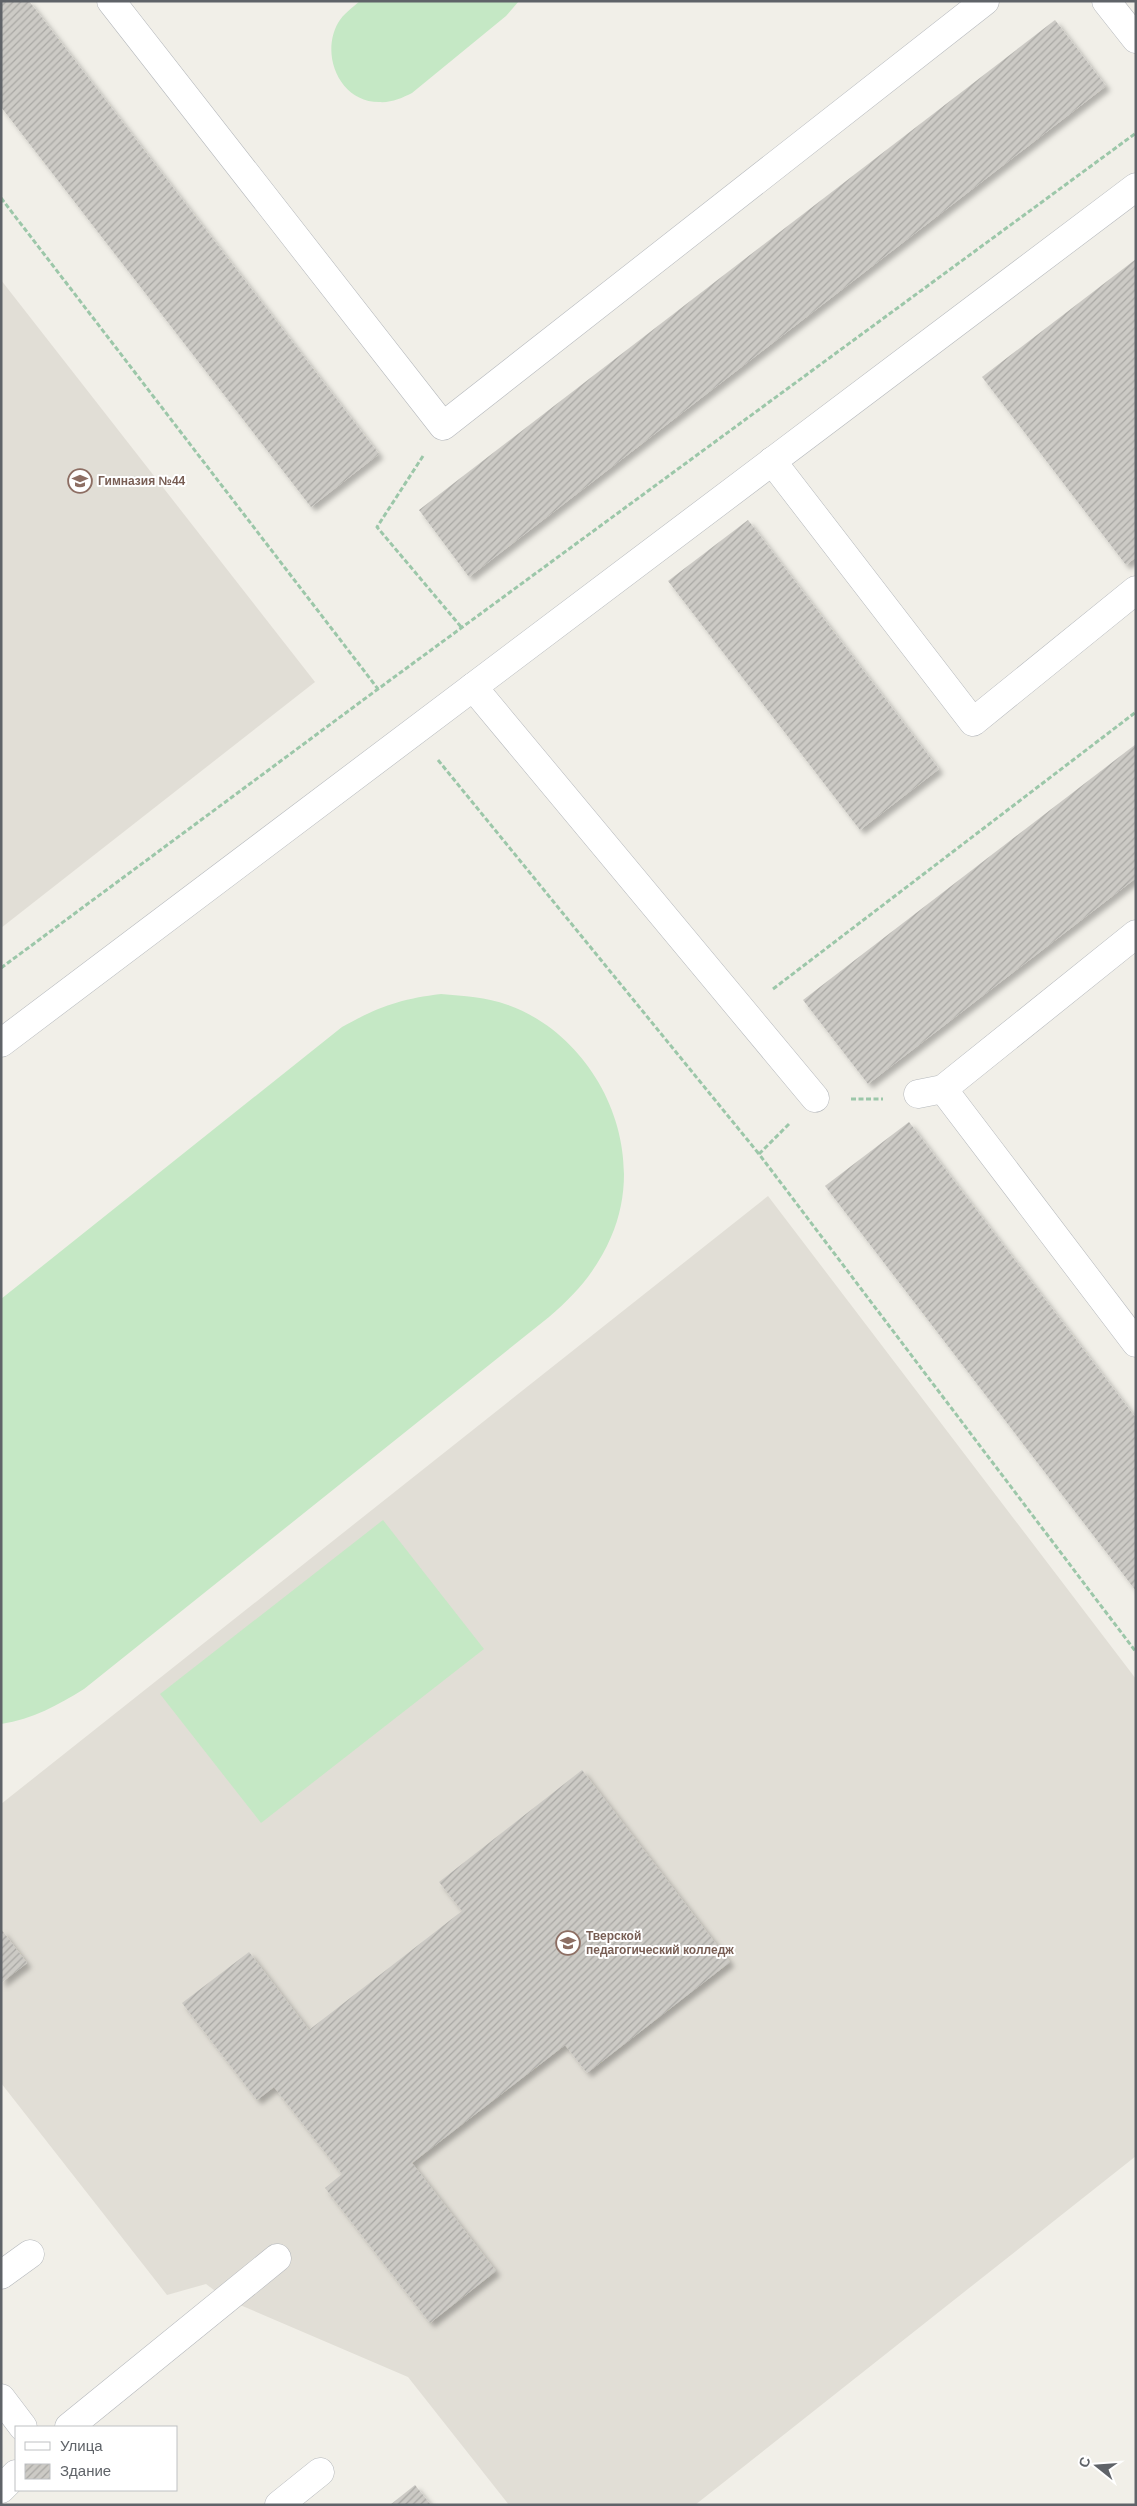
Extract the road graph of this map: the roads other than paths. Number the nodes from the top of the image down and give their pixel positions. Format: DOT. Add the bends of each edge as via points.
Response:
graph roads {
  1 [pos="111,1"];
  2 [pos="985,1"];
  3 [pos="1106,1"];
  4 [pos="1136,39"];
  5 [pos="1136,187"];
  6 [pos="772,461"];
  7 [pos="1136,590"];
  8 [pos="473,687"];
  9 [pos="1136,934"];
  10 [pos="1,1043"];
  11 [pos="815,1098"];
  12 [pos="1136,1342"];
  13 [pos="30,2254"];
  14 [pos="277,2258"];
  15 [pos="1,2276"];
  16 [pos="1,2398"];
  17 [pos="22,2426"];
  18 [pos="70,2426"];
  19 [pos="320,2472"];
  20 [pos="15,2475"];
  21 [pos="1,2489"];
  22 [pos="279,2505"];
  1 -- 2 [label="street" via="443,426"];
  3 -- 4 [label="street"];
  5 -- 6 [label="street"];
  6 -- 7 [label="street" via="973,722"];
  6 -- 8 [label="street"];
  8 -- 10 [label="street"];
  8 -- 11 [label="street"];
  9 -- 12 [label="street" via="931,1091"];
  13 -- 15 [label="street"];
  14 -- 18 [label="street"];
  16 -- 17 [label="street"];
  19 -- 22 [label="street"];
  20 -- 21 [label="street"];
}
